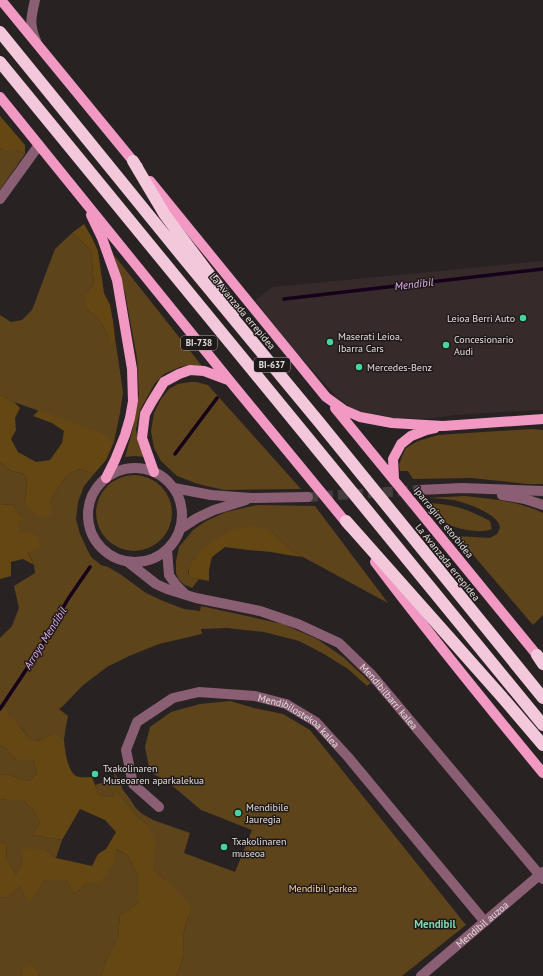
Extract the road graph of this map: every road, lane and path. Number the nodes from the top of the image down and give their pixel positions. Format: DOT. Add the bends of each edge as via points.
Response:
graph roads {
  1 [pos="1,0"];
  2 [pos="35,0"];
  3 [pos="0,32"];
  4 [pos="37,43"];
  5 [pos="0,62"];
  6 [pos="0,97"];
  7 [pos="39,145"];
  8 [pos="133,161"];
  9 [pos="0,199"];
  10 [pos="84,200"];
  11 [pos="229,380"];
  12 [pos="326,397"];
  13 [pos="543,419"];
  14 [pos="319,422"];
  15 [pos="443,426"];
  16 [pos="154,472"];
  17 [pos="106,478"];
  18 [pos="394,479"];
  19 [pos="174,488"];
  20 [pos="462,488"];
  21 [pos="419,490"];
  22 [pos="543,491"];
  23 [pos="308,496"];
  24 [pos="251,498"];
  25 [pos="543,505"];
  26 [pos="346,521"];
  27 [pos="180,529"];
  28 [pos="167,550"];
  29 [pos="128,562"];
  30 [pos="186,594"];
  31 [pos="541,660"];
  32 [pos="543,698"];
  33 [pos="543,725"];
  34 [pos="543,745"];
  35 [pos="543,773"];
  36 [pos="159,807"];
  37 [pos="542,876"];
  38 [pos="485,922"];
  39 [pos="421,976"];
  1 -- 4 [label="main road"];
  2 -- 4 [label="street" via="31,19"];
  3 -- 14 [label="highway, La Avanzada errepidea / BI-637"];
  4 -- 8 [label="main road"];
  5 -- 33 [label="highway, BI-637"];
  6 -- 7 [label="main road, BI-738"];
  7 -- 9 [label="street"];
  7 -- 10 [label="main road, BI-738"];
  8 -- 12 [label="main road"];
  8 -- 14 [label="highway" via="165,215"];
  10 -- 11 [label="main road, BI-738"];
  10 -- 17 [label="main road" via="102,238 117,280 132,369 133,401 130,418"];
  11 -- 16 [label="main road" via="204,371 190,370 164,382 145,414 142,438"];
  11 -- 26 [label="main road, BI-738"];
  12 -- 15 [label="main road" via="344,410 360,417 392,423"];
  12 -- 18 [label="main road, Iparragirre etorbidea"];
  13 -- 15 [label="main road"];
  14 -- 32 [label="highway, La Avanzada errepidea / BI-637"];
  15 -- 18 [label="main road" via="411,436 401,444 393,459"];
  16 -- 17 [label="street" via="130,469"];
  16 -- 19 [label="street"];
  17 -- 29 [label="street" via="96,490 90,505 89,520 93,536 102,548 114,557"];
  18 -- 31 [label="main road, Iparragirre etorbidea"];
  19 -- 24 [label="street" via="211,495"];
  19 -- 27 [label="street" via="180,501"];
  20 -- 21 [label="street"];
  20 -- 22 [label="street"];
  20 -- 25 [label="street"];
  23 -- 24 [label="street"];
  24 -- 27 [label="street" via="214,510"];
  26 -- 34 [label="highway"];
  26 -- 35 [label="main road" via="401,596"];
  27 -- 28 [label="street" via="175,541"];
  28 -- 29 [label="street" via="155,558 142,562"];
  28 -- 30 [label="street" via="170,575"];
  29 -- 30 [label="street, Mendibilbarri kalea" via="156,584"];
  30 -- 37 [label="street, Mendibilbarri kalea" via="260,610 339,643 371,674"];
  36 -- 38 [label="street, Mendibilostekoa kalea" via="134,784 126,750 137,722 172,698 199,692 255,696 286,704 316,722 348,757"];
  37 -- 38 [label="street, Mendibil auzoa"];
  38 -- 39 [label="street, Mendibil auzoa"];
}
